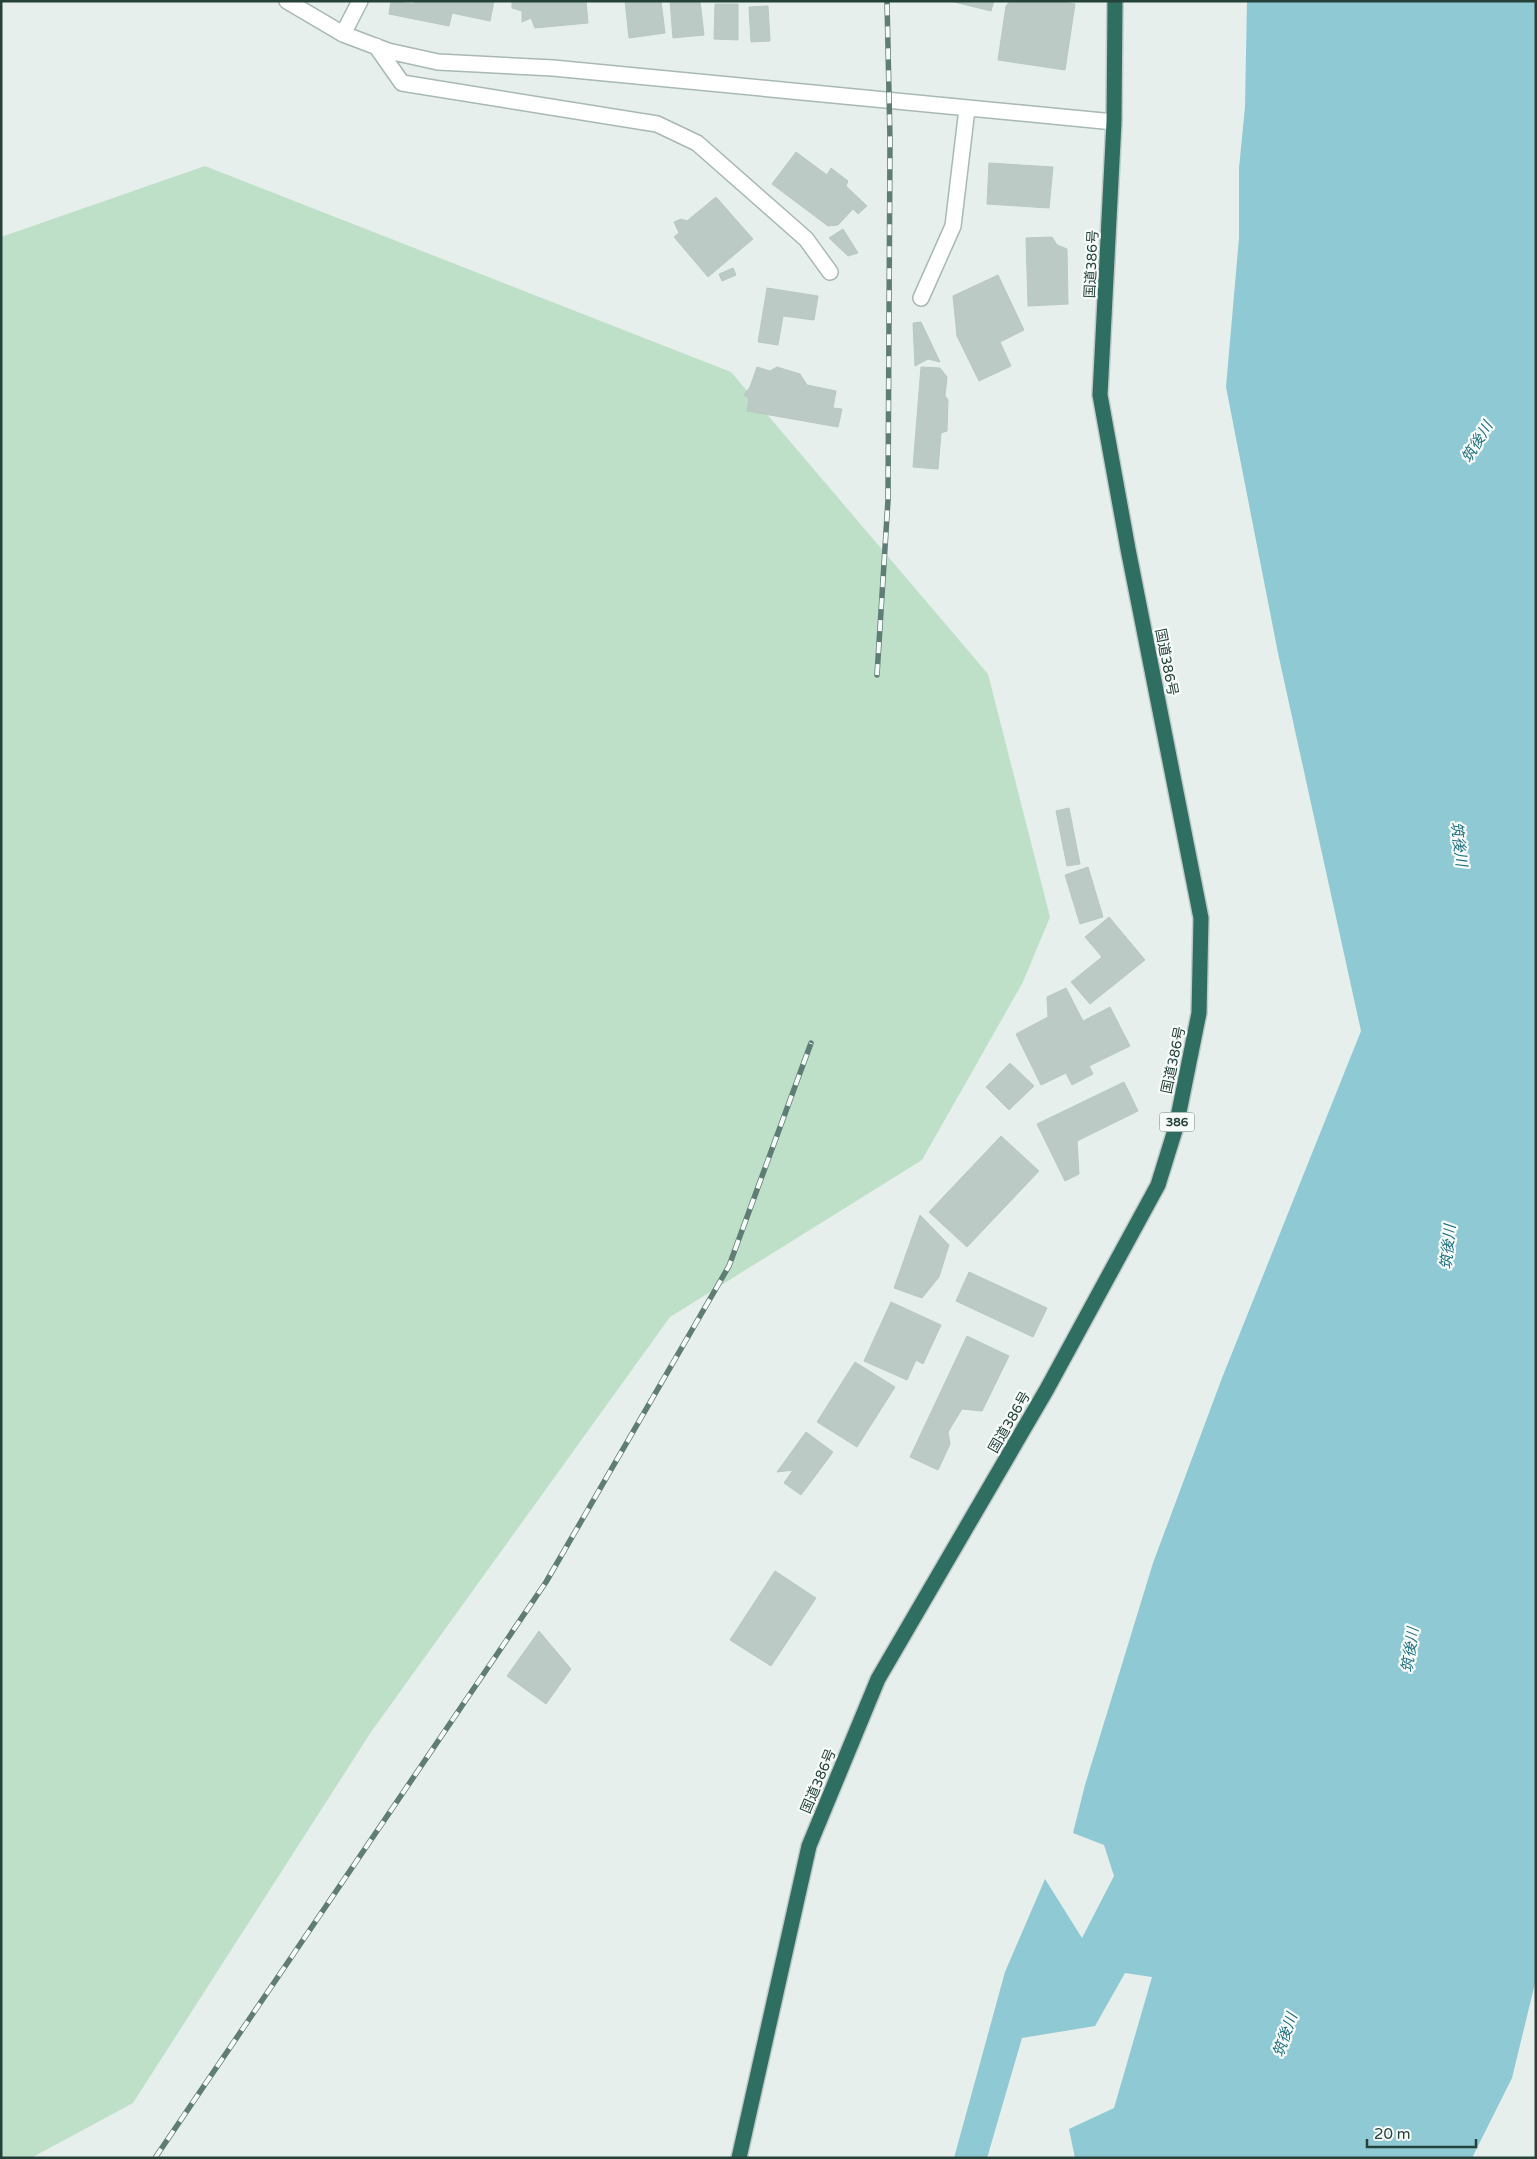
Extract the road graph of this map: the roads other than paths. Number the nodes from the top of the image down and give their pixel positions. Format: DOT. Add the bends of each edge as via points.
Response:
graph roads {
  1 [pos="287,1"];
  2 [pos="360,1"];
  3 [pos="1115,1"];
  4 [pos="343,34"];
  5 [pos="376,46"];
  6 [pos="967,109"];
  7 [pos="1114,122"];
  8 [pos="830,272"];
  9 [pos="921,298"];
  10 [pos="739,2158"];
  1 -- 4 [label="street"];
  2 -- 4 [label="street"];
  3 -- 7 [label="highway, 国道386号 / 386"];
  4 -- 5 [label="street"];
  5 -- 6 [label="street" via="438,62 553,68"];
  5 -- 8 [label="street" via="402,83 657,124 697,143 806,239"];
  6 -- 7 [label="street"];
  6 -- 9 [label="street" via="953,226"];
  7 -- 10 [label="highway, 国道386号 / 386" via="1100,395 1201,918 1199,1013 1176,1127 1158,1185 1047,1389 878,1679 809,1846"];
}
